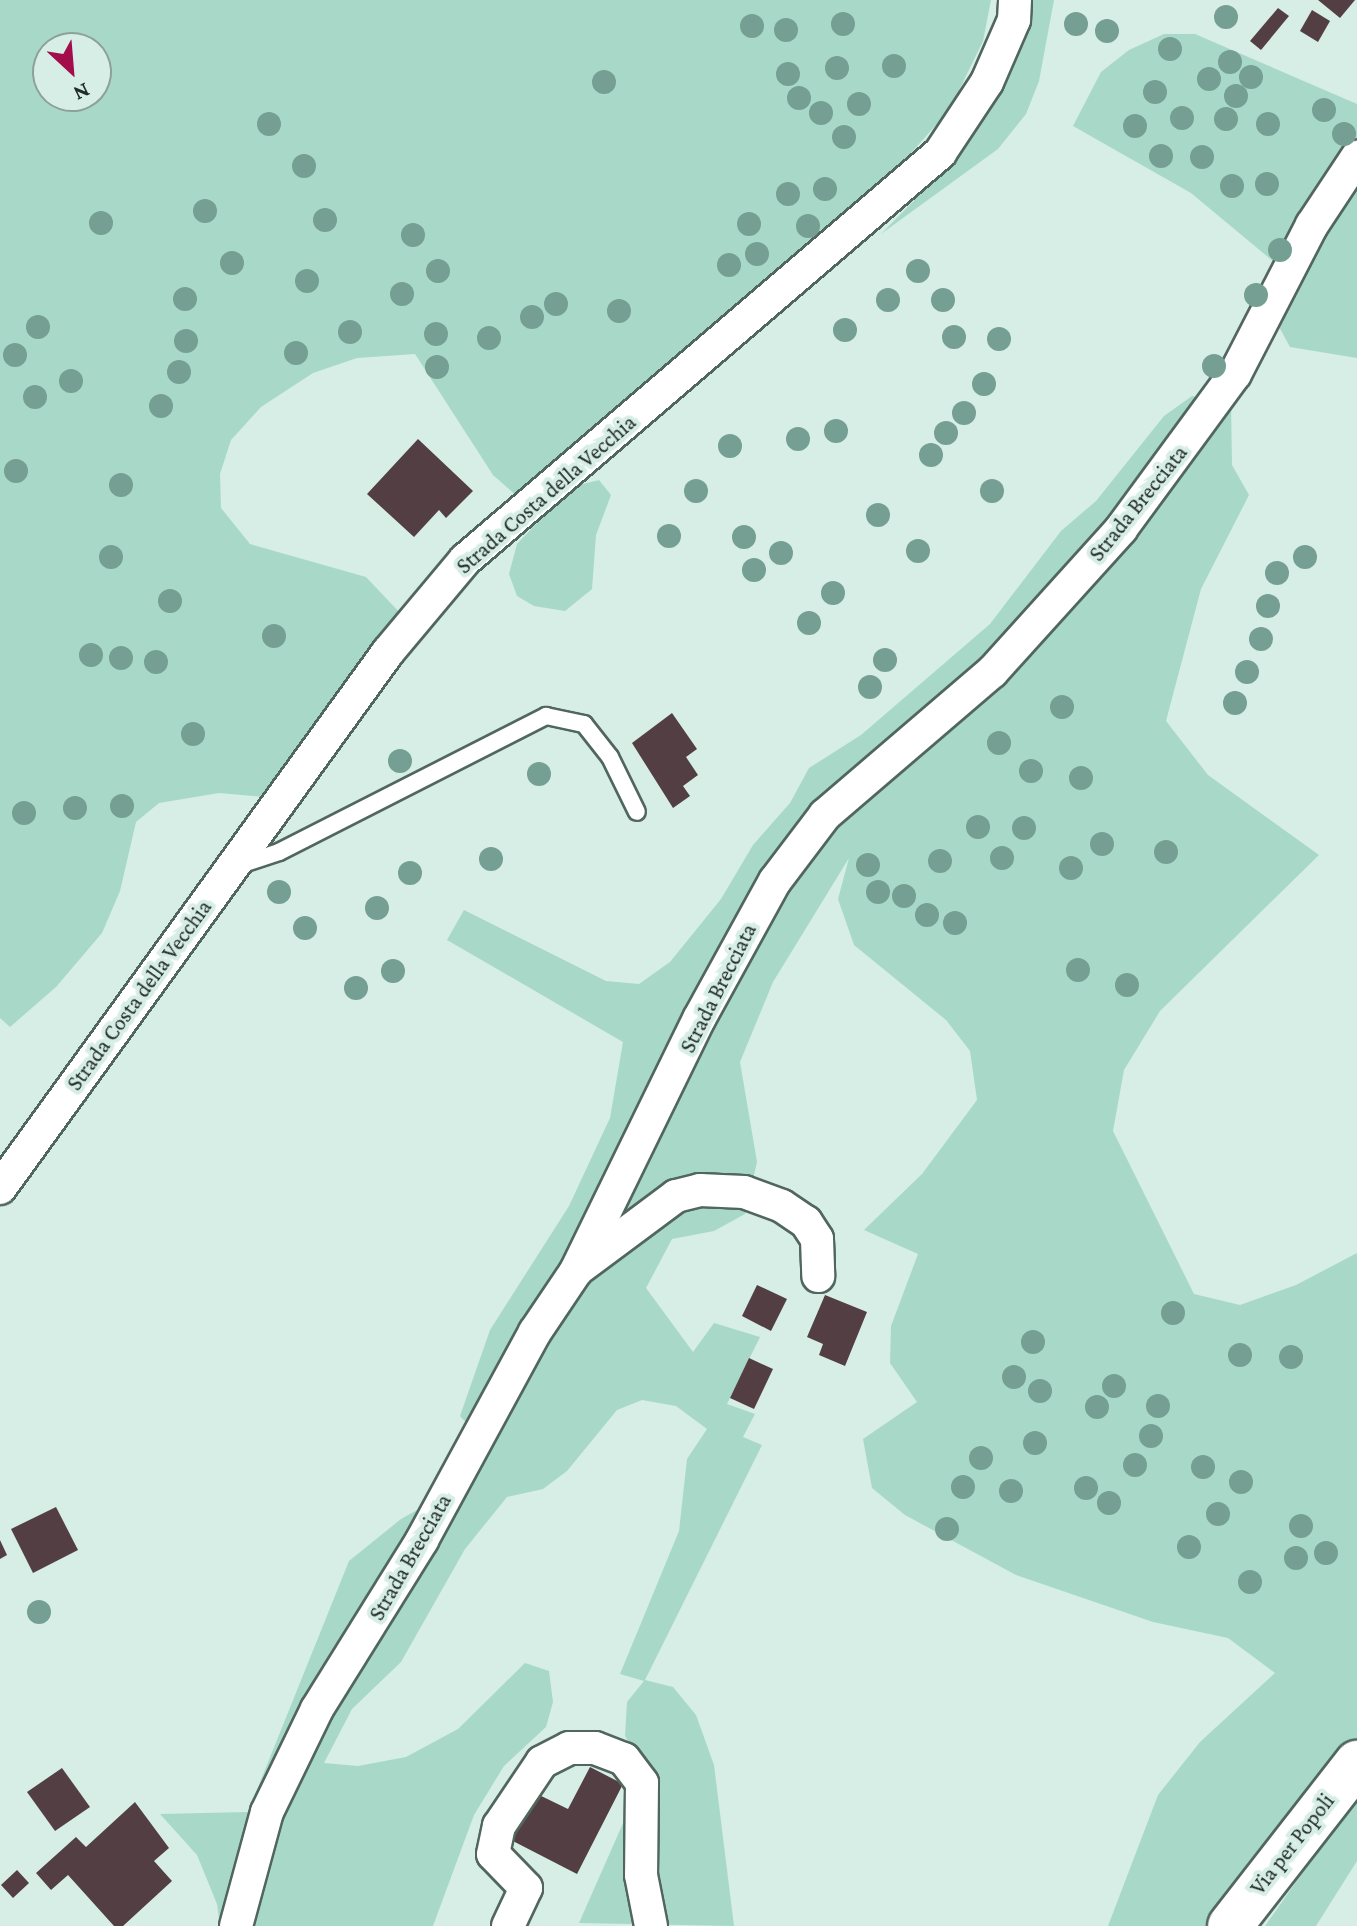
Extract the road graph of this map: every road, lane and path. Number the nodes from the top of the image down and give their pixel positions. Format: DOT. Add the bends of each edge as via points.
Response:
graph roads {
  1 [pos="1015,0"];
  2 [pos="1357,157"];
  3 [pos="637,812"];
  4 [pos="232,867"];
  5 [pos="0,1188"];
  6 [pos="576,1271"];
  7 [pos="818,1276"];
  8 [pos="1357,1763"];
  9 [pos="236,1926"];
  10 [pos="508,1926"];
  11 [pos="651,1926"];
  12 [pos="1230,1926"];
  1 -- 4 [label="street, Strada Costa della Vecchia" via="1014,20 987,82 940,153 465,560 388,652"];
  2 -- 6 [label="street, Strada Brecciata" via="1312,225 1235,374 1121,529 992,672 934,727 848,792 788,860 699,1019"];
  3 -- 4 [label="lane" via="610,757 584,724 546,716 279,852"];
  4 -- 5 [label="street, Strada Costa della Vecchia"];
  6 -- 7 [label="street" via="676,1196 700,1190 744,1192 806,1222 817,1239"];
  6 -- 9 [label="street, Strada Brecciata" via="535,1332 422,1540 317,1709 267,1812"];
  8 -- 12 [label="main road, Via per Popoli"];
  10 -- 11 [label="street" via="526,1888 493,1854 499,1826 542,1762 582,1748 624,1759 642,1783 641,1875"];
}
